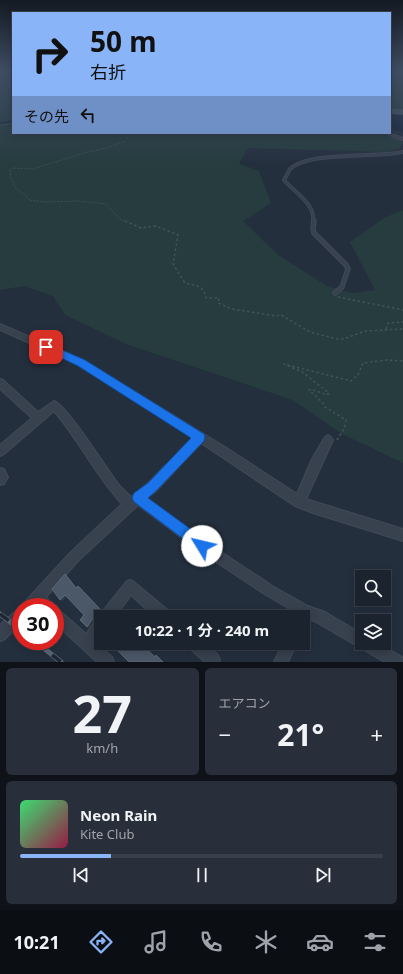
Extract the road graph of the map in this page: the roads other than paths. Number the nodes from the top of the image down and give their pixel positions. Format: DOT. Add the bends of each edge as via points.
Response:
graph roads {
  1 [pos="391,110"];
  2 [pos="402,112"];
  3 [pos="388,134"];
  4 [pos="403,139"];
  5 [pos="403,152"];
  6 [pos="335,292"];
  7 [pos="0,327"];
  8 [pos="0,383"];
  9 [pos="38,418"];
  10 [pos="200,437"];
  11 [pos="332,442"];
  12 [pos="0,451"];
  13 [pos="0,473"];
  14 [pos="0,480"];
  15 [pos="134,501"];
  16 [pos="300,502"];
  17 [pos="403,535"];
  18 [pos="38,598"];
  19 [pos="112,610"];
  20 [pos="157,610"];
  21 [pos="64,622"];
  22 [pos="12,623"];
  23 [pos="0,634"];
  24 [pos="94,634"];
  25 [pos="355,637"];
  26 [pos="87,644"];
  27 [pos="201,650"];
  28 [pos="287,650"];
  29 [pos="377,650"];
  30 [pos="107,662"];
  31 [pos="212,662"];
  32 [pos="281,662"];
  33 [pos="397,662"];
  1 -- 2 [label="street"];
  3 -- 4 [label="lane"];
  5 -- 6 [label="lane" via="386,156 313,158 295,165 285,177 287,184 308,203 314,215 311,227 314,232 346,265 348,270 342,287"];
  7 -- 10 [label="street" via="82,363"];
  8 -- 9 [label="street"];
  9 -- 12 [label="street"];
  9 -- 15 [label="street" via="54,405 113,486"];
  10 -- 15 [label="street" via="152,487"];
  10 -- 16 [label="street"];
  11 -- 16 [label="street" via="316,462"];
  13 -- 14 [label="street" via="3,477"];
  15 -- 18 [label="street" via="74,558"];
  15 -- 25 [label="street" via="270,591"];
  16 -- 17 [label="street"];
  19 -- 20 [label="street" via="130,586"];
  21 -- 26 [label="street"];
  22 -- 23 [label="street"];
  24 -- 26 [label="street"];
  26 -- 30 [label="street"];
  27 -- 31 [label="street"];
  28 -- 32 [label="street"];
  29 -- 33 [label="street"];
}
